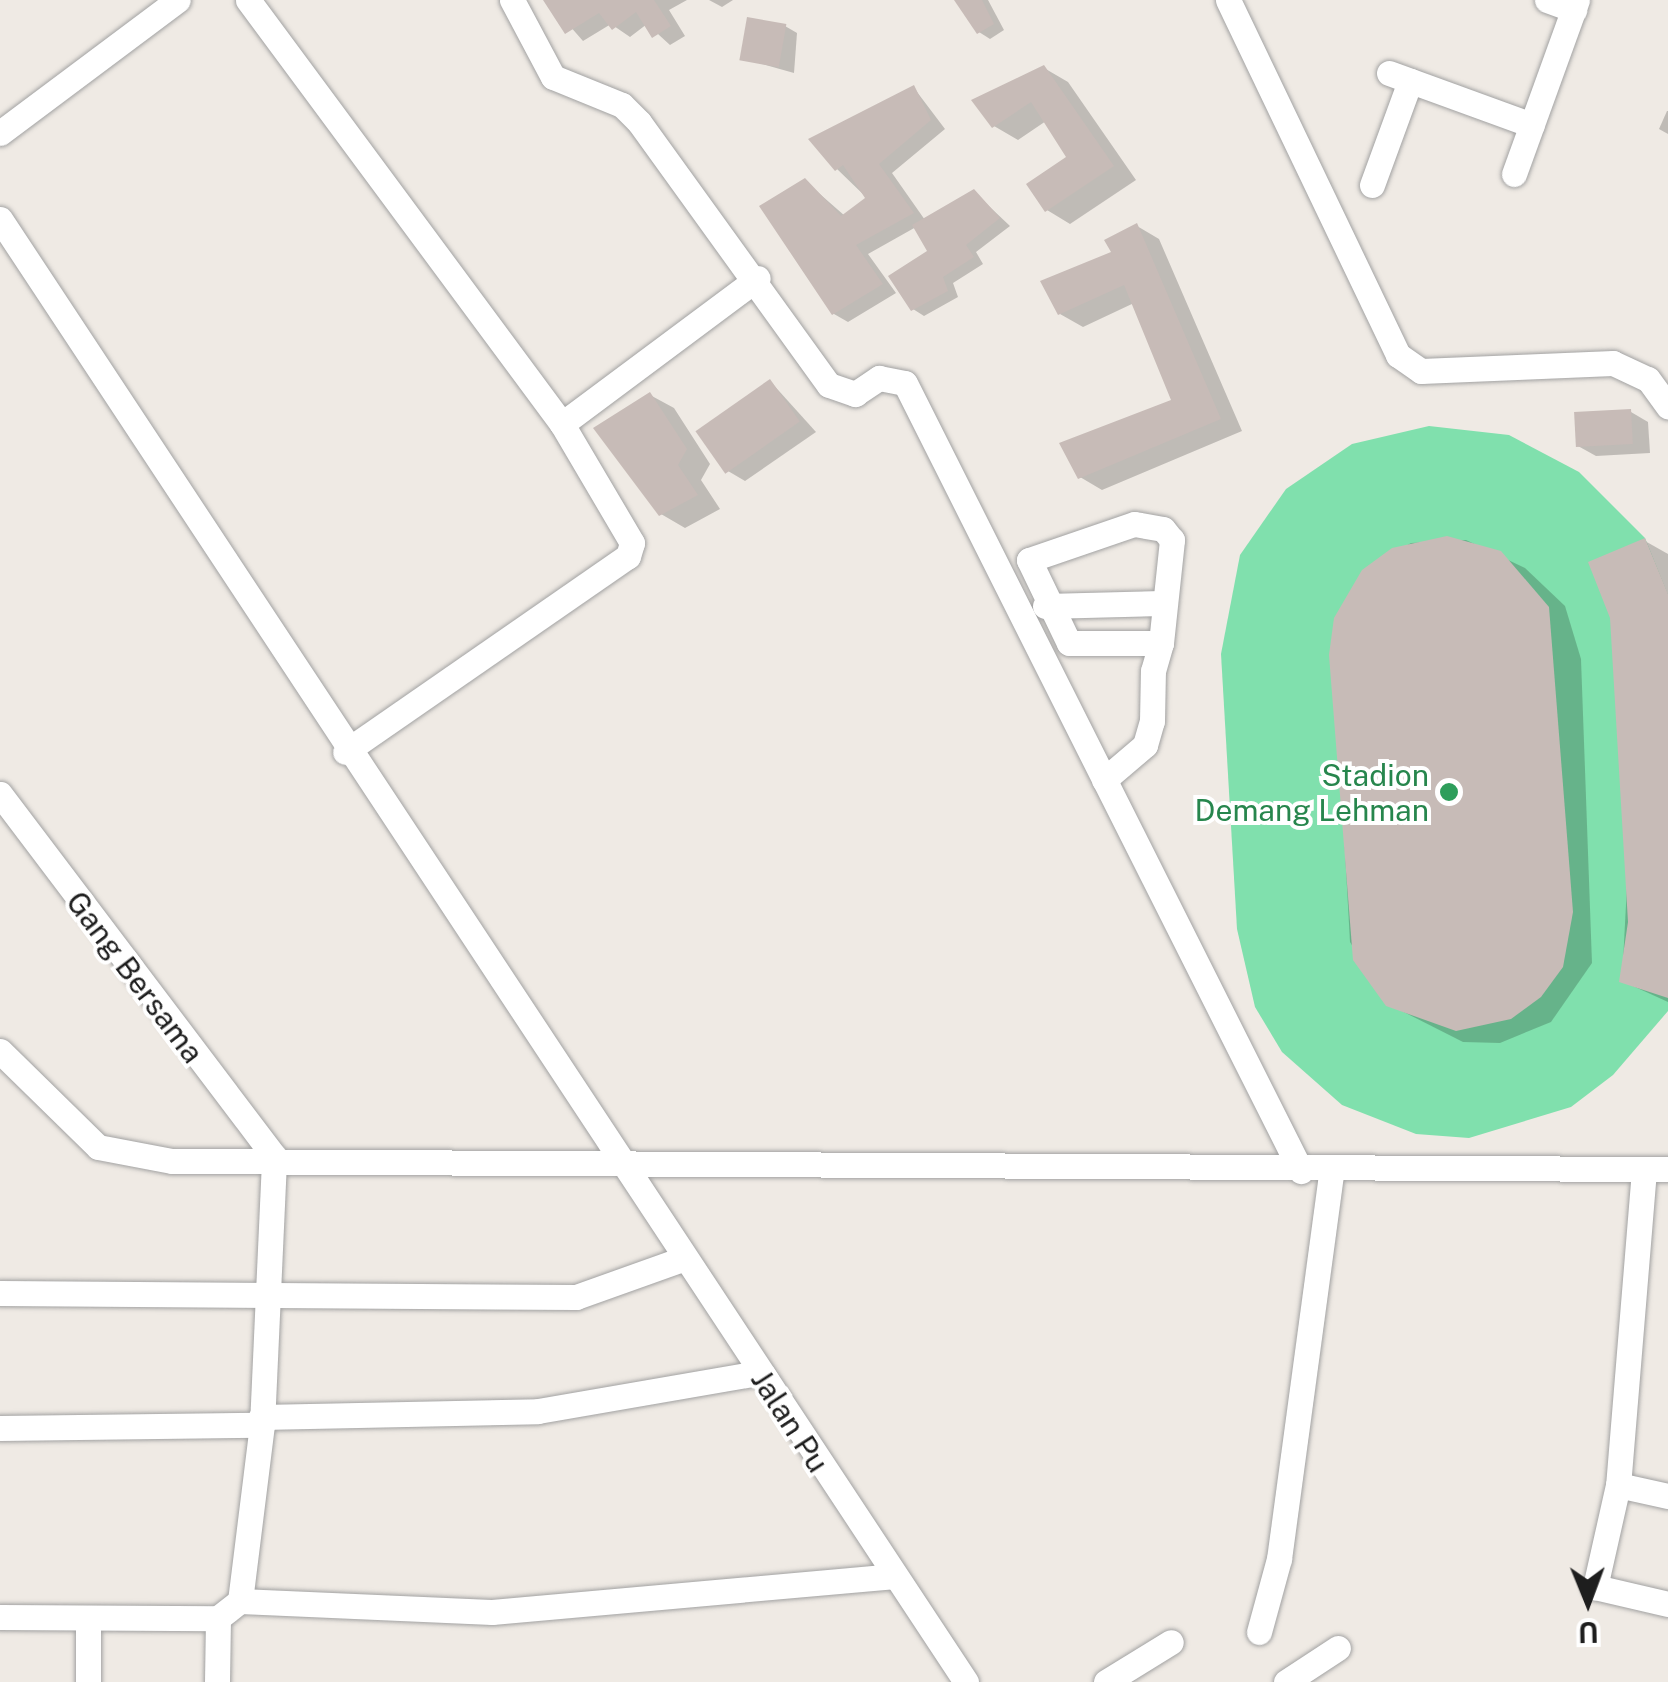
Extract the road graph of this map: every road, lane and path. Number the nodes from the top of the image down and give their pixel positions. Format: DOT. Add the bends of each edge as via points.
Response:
graph roads {
  1 [pos="178,0"];
  2 [pos="248,0"];
  3 [pos="512,0"];
  4 [pos="1228,0"];
  5 [pos="1547,0"];
  6 [pos="1576,5"];
  7 [pos="1532,125"];
  8 [pos="0,133"];
  9 [pos="1514,174"];
  10 [pos="1372,185"];
  11 [pos="0,219"];
  12 [pos="758,278"];
  13 [pos="1668,407"];
  14 [pos="562,424"];
  15 [pos="1162,603"];
  16 [pos="1045,606"];
  17 [pos="1162,643"];
  18 [pos="345,752"];
  19 [pos="1104,780"];
  20 [pos="0,794"];
  21 [pos="0,1050"];
  22 [pos="274,1156"];
  23 [pos="616,1160"];
  24 [pos="1656,1170"];
  25 [pos="1301,1171"];
  26 [pos="1331,1172"];
  27 [pos="685,1258"];
  28 [pos="0,1294"];
  29 [pos="271,1295"];
  30 [pos="758,1373"];
  31 [pos="262,1421"];
  32 [pos="0,1428"];
  33 [pos="1618,1485"];
  34 [pos="1668,1496"];
  35 [pos="892,1576"];
  36 [pos="240,1601"];
  37 [pos="1668,1604"];
  38 [pos="0,1617"];
  39 [pos="88,1618"];
  40 [pos="218,1618"];
  41 [pos="1258,1632"];
  42 [pos="1171,1642"];
  43 [pos="1338,1648"];
  44 [pos="88,1682"];
  45 [pos="217,1682"];
  46 [pos="966,1682"];
  47 [pos="1106,1682"];
  48 [pos="1286,1682"];
  1 -- 8 [label="street"];
  2 -- 14 [label="street"];
  3 -- 12 [label="street" via="553,77 622,105"];
  4 -- 13 [label="street" via="1398,356 1421,371 1613,363 1648,379"];
  5 -- 6 [label="street"];
  6 -- 7 [label="street"];
  7 -- 9 [label="street"];
  7 -- 10 [label="street" via="1399,77"];
  11 -- 18 [label="street, Jalan Pu"];
  12 -- 14 [label="street"];
  12 -- 19 [label="street" via="829,385 855,394 879,378 905,383"];
  14 -- 18 [label="street" via="626,525 628,556"];
  15 -- 16 [label="street"];
  15 -- 16 [label="street" via="1172,540 1163,529 1134,524 1039,550 1029,572"];
  15 -- 17 [label="street"];
  16 -- 17 [label="street" via="1070,643"];
  17 -- 19 [label="street" via="1145,745"];
  18 -- 23 [label="street, Jalan Pu"];
  19 -- 25 [label="street"];
  20 -- 22 [label="street, Gang Bersama"];
  21 -- 22 [label="street" via="98,1147 172,1161"];
  22 -- 23 [label="street"];
  22 -- 29 [label="street"];
  23 -- 25 [label="street"];
  23 -- 27 [label="street, Jalan Pu"];
  24 -- 26 [label="street"];
  24 -- 33 [label="street"];
  25 -- 26 [label="street"];
  26 -- 41 [label="street" via="1279,1559"];
  27 -- 29 [label="street" via="576,1297"];
  27 -- 30 [label="street, Jalan Pu"];
  28 -- 29 [label="street"];
  29 -- 31 [label="street"];
  30 -- 31 [label="street" via="538,1412"];
  30 -- 35 [label="street, Jalan Pu"];
  31 -- 32 [label="street"];
  31 -- 36 [label="street"];
  33 -- 34 [label="street"];
  33 -- 37 [label="street" via="1595,1587"];
  35 -- 36 [label="street" via="492,1612"];
  35 -- 46 [label="street, Jalan Pu"];
  36 -- 40 [label="street"];
  38 -- 39 [label="street"];
  39 -- 40 [label="street"];
  39 -- 44 [label="street"];
  40 -- 45 [label="street"];
  42 -- 47 [label="street"];
  43 -- 48 [label="street"];
}
